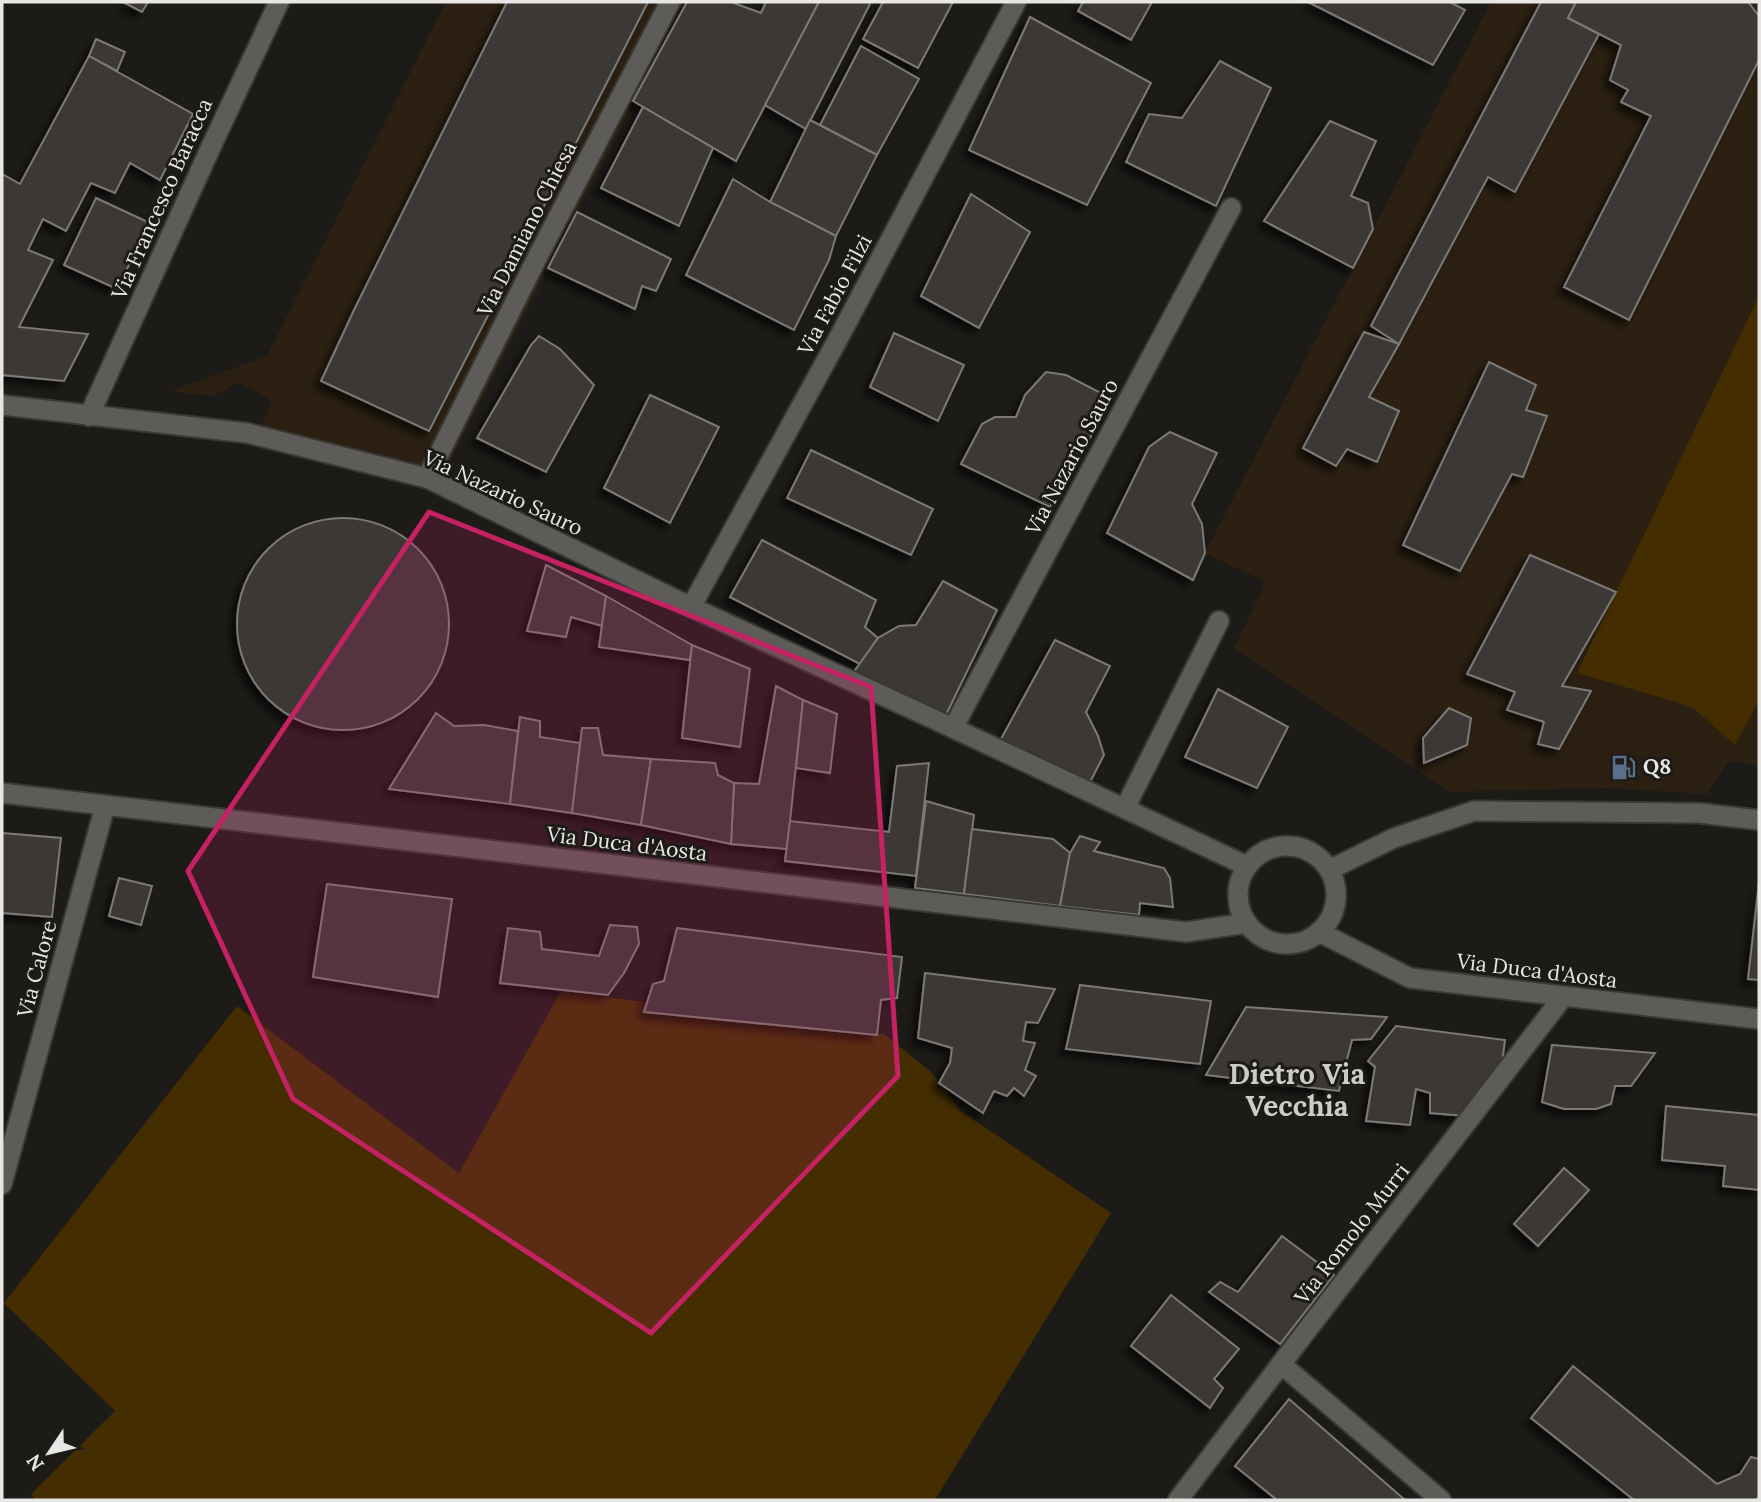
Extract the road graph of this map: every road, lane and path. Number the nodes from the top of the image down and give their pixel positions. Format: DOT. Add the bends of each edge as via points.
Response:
graph roads {
  1 [pos="279,2"];
  2 [pos="670,2"];
  3 [pos="1016,2"];
  4 [pos="1231,208"];
  5 [pos="2,405"];
  6 [pos="89,416"];
  7 [pos="426,478"];
  8 [pos="691,607"];
  9 [pos="1219,621"];
  10 [pos="953,728"];
  11 [pos="2,793"];
  12 [pos="104,806"];
  13 [pos="1125,808"];
  14 [pos="1759,820"];
  15 [pos="1247,866"];
  16 [pos="1329,870"];
  17 [pos="1247,923"];
  18 [pos="1319,932"];
  19 [pos="1563,997"];
  20 [pos="1759,1019"];
  21 [pos="2,1184"];
  22 [pos="1281,1364"];
  23 [pos="1178,1500"];
  24 [pos="1441,1500"];
  1 -- 6 [label="street, Via Francesco Baracca"];
  2 -- 7 [label="street, Via Damiano Chiesa"];
  3 -- 8 [label="street, Via Fabio Filzi"];
  4 -- 10 [label="street, Via Nazario Sauro"];
  5 -- 6 [label="street, Via Nazario Sauro"];
  6 -- 7 [label="street, Via Nazario Sauro" via="247,433"];
  7 -- 8 [label="street, Via Nazario Sauro"];
  8 -- 10 [label="street, Via Nazario Sauro"];
  9 -- 13 [label="street"];
  10 -- 13 [label="street, Via Nazario Sauro"];
  11 -- 12 [label="street, Via Duca d'Aosta"];
  12 -- 17 [label="street, Via Duca d'Aosta" via="1186,932"];
  12 -- 21 [label="street, Via Calore"];
  13 -- 15 [label="street, Via Nazario Sauro"];
  14 -- 16 [label="street" via="1699,813 1474,811 1394,838"];
  15 -- 16 [label="street" via="1268,849 1285,846 1317,857"];
  15 -- 17 [label="street" via="1237,898"];
  16 -- 18 [label="street" via="1335,886 1334,906"];
  17 -- 18 [label="street" via="1264,939 1288,944"];
  18 -- 19 [label="street, Via Duca d'Aosta" via="1410,978"];
  19 -- 20 [label="street, Via Duca d'Aosta"];
  19 -- 22 [label="street, Via Romolo Murri"];
  22 -- 23 [label="street, Via Romolo Murri"];
  22 -- 24 [label="street"];
}
